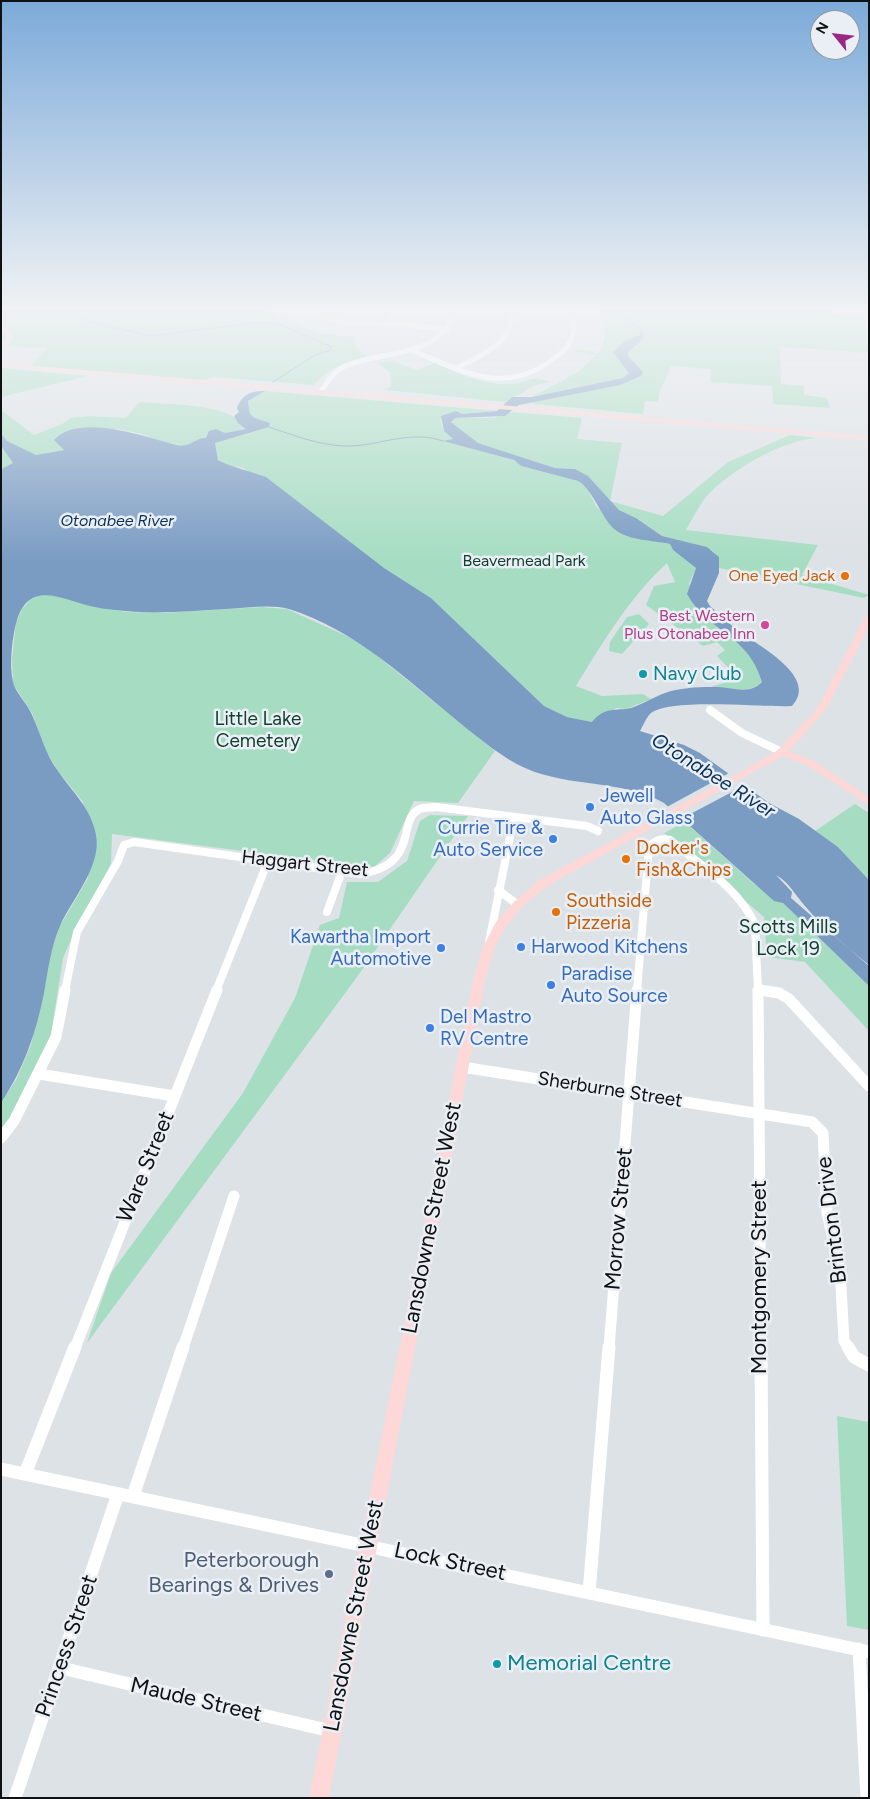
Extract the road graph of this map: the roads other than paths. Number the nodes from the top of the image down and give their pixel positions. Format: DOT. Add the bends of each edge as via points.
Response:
graph roads {
  1 [pos="343,393"];
  2 [pos="869,438"];
  3 [pos="869,617"];
  4 [pos="710,710"];
  5 [pos="782,752"];
  6 [pos="869,802"];
  7 [pos="514,817"];
  8 [pos="598,831"];
  9 [pos="649,846"];
  10 [pos="268,861"];
  11 [pos="342,871"];
  12 [pos="498,890"];
  13 [pos="517,904"];
  14 [pos="327,912"];
  15 [pos="489,943"];
  16 [pos="758,990"];
  17 [pos="462,1067"];
  18 [pos="39,1074"];
  19 [pos="869,1086"];
  20 [pos="629,1092"];
  21 [pos="174,1096"];
  22 [pos="758,1112"];
  23 [pos="1,1138"];
  24 [pos="234,1196"];
  25 [pos="869,1365"];
  26 [pos="1,1469"];
  27 [pos="25,1474"];
  28 [pos="118,1494"];
  29 [pos="133,1496"];
  30 [pos="367,1545"];
  31 [pos="589,1593"];
  32 [pos="763,1630"];
  33 [pos="864,1650"];
  34 [pos="61,1668"];
  35 [pos="331,1731"];
  36 [pos="15,1798"];
  37 [pos="319,1798"];
  38 [pos="867,1798"];
  1 -- 2 [label="main road"];
  3 -- 5 [label="main road, Lansdowne Street West" via="821,710"];
  4 -- 5 [label="street" via="742,733"];
  5 -- 6 [label="main road" via="810,763"];
  5 -- 13 [label="main road, Lansdowne Street West" via="543,883"];
  7 -- 8 [label="street, Haggart Street" via="587,826"];
  7 -- 11 [label="street, Haggart Street" via="436,807 420,809 414,814 402,849 392,864 378,872"];
  7 -- 12 [label="street"];
  9 -- 16 [label="street, Montgomery Street" via="656,840 670,840 754,917"];
  9 -- 20 [label="street, Morrow Street"];
  10 -- 11 [label="street, Haggart Street"];
  10 -- 18 [label="street, Haggart Street" via="134,842 124,845 77,932 56,1037"];
  10 -- 21 [label="street, Ware Street"];
  11 -- 14 [label="street"];
  12 -- 13 [label="street"];
  12 -- 15 [label="street"];
  13 -- 15 [label="main road, Lansdowne Street West"];
  15 -- 17 [label="main road, Lansdowne Street West" via="479,977"];
  16 -- 19 [label="street" via="789,998"];
  16 -- 22 [label="street, Montgomery Street"];
  17 -- 20 [label="street, Sherburne Street"];
  17 -- 30 [label="main road, Lansdowne Street West"];
  18 -- 21 [label="street"];
  18 -- 23 [label="street"];
  20 -- 22 [label="street, Sherburne Street"];
  20 -- 31 [label="street, Morrow Street"];
  21 -- 27 [label="street, Ware Street"];
  22 -- 25 [label="street, Brinton Drive" via="812,1122 822,1133 827,1213 840,1269 844,1341 854,1357"];
  22 -- 32 [label="street, Montgomery Street"];
  24 -- 29 [label="street"];
  26 -- 27 [label="street, Lock Street"];
  27 -- 28 [label="street, Lock Street"];
  28 -- 29 [label="street, Lock Street"];
  28 -- 34 [label="street, Princess Street"];
  29 -- 30 [label="street, Lock Street"];
  30 -- 31 [label="street, Lock Street"];
  30 -- 35 [label="main road, Lansdowne Street West"];
  31 -- 32 [label="street, Lock Street"];
  32 -- 33 [label="street, Lock Street"];
  33 -- 38 [label="street"];
  34 -- 35 [label="street, Maude Street"];
  34 -- 36 [label="street, Princess Street"];
  35 -- 37 [label="main road, Lansdowne Street West"];
}
